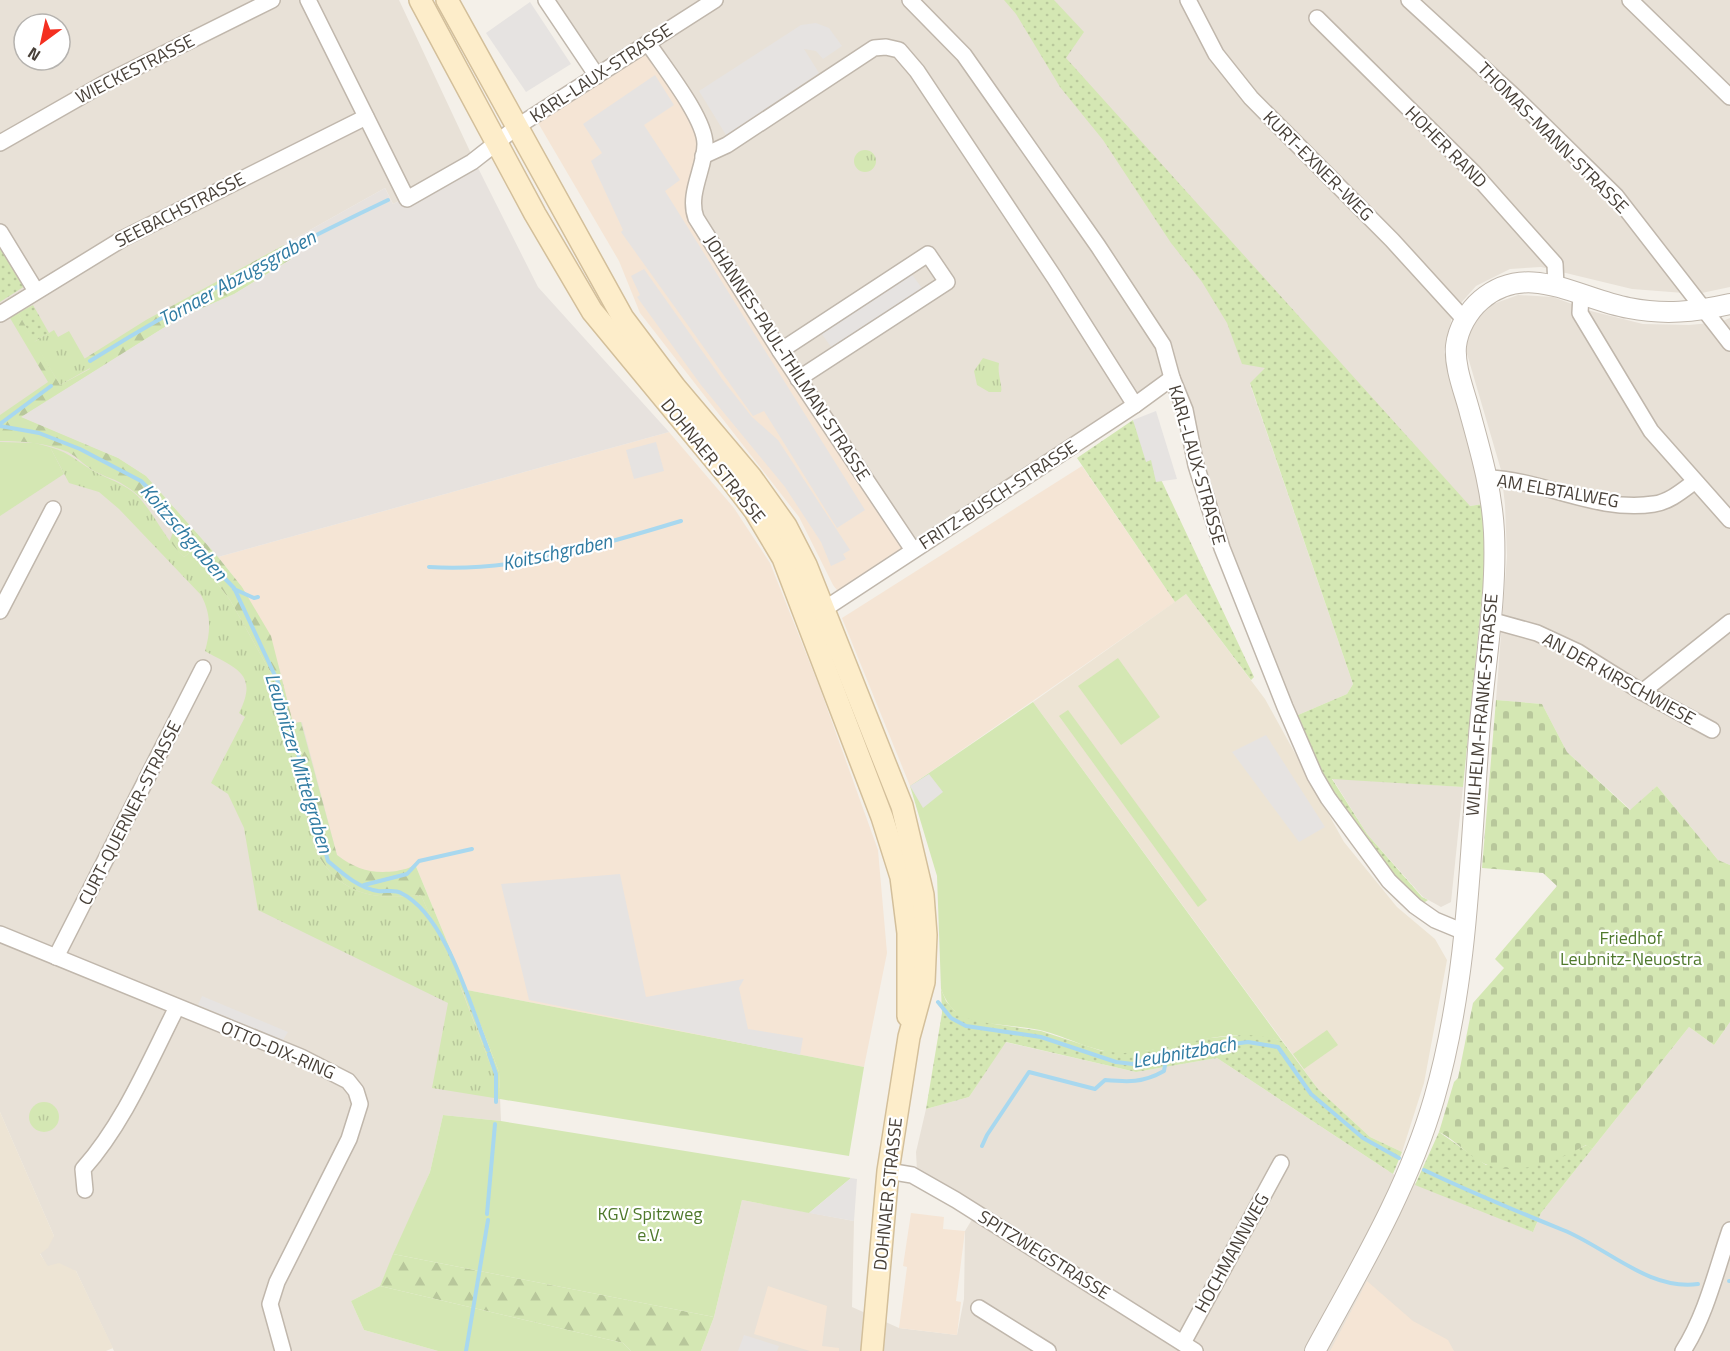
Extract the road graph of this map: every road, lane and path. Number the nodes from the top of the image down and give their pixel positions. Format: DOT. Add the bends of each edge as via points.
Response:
graph roads {
  1 [pos="272,0"];
  2 [pos="308,0"];
  3 [pos="420,0"];
  4 [pos="447,0"];
  5 [pos="546,0"];
  6 [pos="715,0"];
  7 [pos="910,0"];
  8 [pos="1188,0"];
  9 [pos="1409,0"];
  10 [pos="1630,0"];
  11 [pos="1317,18"];
  12 [pos="648,43"];
  13 [pos="597,76"];
  14 [pos="1730,97"];
  15 [pos="366,117"];
  16 [pos="518,126"];
  17 [pos="497,142"];
  18 [pos="0,143"];
  19 [pos="704,156"];
  20 [pos="0,232"];
  21 [pos="1556,287"];
  22 [pos="36,291"];
  23 [pos="1581,294"];
  24 [pos="1730,304"];
  25 [pos="1705,310"];
  26 [pos="0,314"];
  27 [pos="1464,319"];
  28 [pos="1730,343"];
  29 [pos="780,351"];
  30 [pos="1172,378"];
  31 [pos="798,379"];
  32 [pos="1135,405"];
  33 [pos="1489,478"];
  34 [pos="1694,482"];
  35 [pos="53,509"];
  36 [pos="1730,520"];
  37 [pos="913,550"];
  38 [pos="823,610"];
  39 [pos="0,611"];
  40 [pos="1490,620"];
  41 [pos="1730,622"];
  42 [pos="203,668"];
  43 [pos="1642,692"];
  44 [pos="1712,730"];
  45 [pos="1464,932"];
  46 [pos="0,934"];
  47 [pos="56,957"];
  48 [pos="177,1007"];
  49 [pos="909,1037"];
  50 [pos="1281,1163"];
  51 [pos="888,1171"];
  52 [pos="85,1190"];
  53 [pos="1730,1230"];
  54 [pos="979,1308"];
  55 [pos="1189,1347"];
  56 [pos="283,1351"];
  57 [pos="872,1351"];
  58 [pos="1048,1351"];
  59 [pos="1315,1351"];
  60 [pos="1683,1351"];
  1 -- 18 [label="street, WIECKESTRASSE" via="105,83"];
  2 -- 15 [label="street"];
  3 -- 17 [label="main road, DOHNAER STRASSE"];
  4 -- 16 [label="main road, DOHNAER STRASSE"];
  5 -- 13 [label="street"];
  6 -- 12 [label="street, KARL-LAUX-STRASSE"];
  7 -- 30 [label="street, KARL-LAUX-STRASSE" via="964,55 1098,246 1162,345"];
  8 -- 27 [label="street, KURT-EXNER-WEG" via="1215,54 1251,98"];
  9 -- 25 [label="street, THOMAS-MANN-STRASSE" via="1616,196"];
  10 -- 14 [label="street"];
  11 -- 21 [label="street, HOHER RAND" via="1474,173 1555,264"];
  12 -- 13 [label="street, KARL-LAUX-STRASSE"];
  12 -- 19 [label="street, JOHANNES-PAUL-THILMAN-STRASSE" via="702,126"];
  13 -- 16 [label="street, KARL-LAUX-STRASSE"];
  15 -- 17 [label="street, KARL-LAUX-STRASSE" via="407,199 472,162"];
  15 -- 22 [label="street, SEEBACHSTRASSE" via="138,231"];
  16 -- 17 [label="street, KARL-LAUX-STRASSE"];
  16 -- 38 [label="main road, DOHNAER STRASSE" via="623,318 786,526"];
  17 -- 49 [label="main road, DOHNAER STRASSE" via="592,311 729,477 783,558 901,877 908,933"];
  19 -- 29 [label="street, JOHANNES-PAUL-THILMAN-STRASSE" via="693,205 696,218"];
  19 -- 32 [label="street" via="728,145 874,48 900,50 982,166"];
  20 -- 22 [label="street"];
  21 -- 23 [label="street, WILHELM-FRANKE-STRASSE"];
  21 -- 27 [label="street, WILHELM-FRANKE-STRASSE" via="1517,281 1492,291"];
  22 -- 26 [label="street, SEEBACHSTRASSE"];
  23 -- 25 [label="street, WILHELM-FRANKE-STRASSE" via="1625,308 1658,312"];
  23 -- 34 [label="street" via="1580,313 1603,354 1651,431"];
  24 -- 25 [label="street, WILHELM-FRANKE-STRASSE"];
  25 -- 28 [label="street, THOMAS-MANN-STRASSE"];
  27 -- 33 [label="street, WILHELM-FRANKE-STRASSE" via="1456,347 1459,373"];
  29 -- 31 [label="street, JOHANNES-PAUL-THILMAN-STRASSE"];
  29 -- 31 [label="street" via="928,255 947,282"];
  30 -- 32 [label="street, FRITZ-BUSCH-STRASSE"];
  30 -- 45 [label="street, KARL-LAUX-STRASSE" via="1185,410 1199,475 1222,548 1315,776 1350,832 1389,881 1422,910"];
  31 -- 37 [label="street, JOHANNES-PAUL-THILMAN-STRASSE"];
  32 -- 37 [label="street, FRITZ-BUSCH-STRASSE"];
  33 -- 34 [label="street, AM ELBTALWEG" via="1616,504 1654,504 1678,495"];
  33 -- 40 [label="street, WILHELM-FRANKE-STRASSE" via="1494,534"];
  34 -- 36 [label="street"];
  35 -- 39 [label="street"];
  37 -- 38 [label="street, FRITZ-BUSCH-STRASSE"];
  38 -- 49 [label="main road, DOHNAER STRASSE" via="902,806 923,895 924,982"];
  40 -- 43 [label="street, AN DER KIRSCHWIESE" via="1537,633 1578,652"];
  40 -- 45 [label="street, WILHELM-FRANKE-STRASSE"];
  41 -- 43 [label="street"];
  42 -- 47 [label="street, CURT-QUERNER-STRASSE"];
  43 -- 44 [label="street, AN DER KIRSCHWIESE"];
  45 -- 59 [label="street, WILHELM-FRANKE-STRASSE" via="1448,1045 1414,1158"];
  46 -- 47 [label="street, OTTO-DIX-RING"];
  47 -- 48 [label="street, OTTO-DIX-RING"];
  48 -- 52 [label="street" via="128,1103 100,1150 83,1169"];
  48 -- 56 [label="street, OTTO-DIX-RING" via="336,1074 349,1083 359,1099 349,1139 277,1282 270,1304"];
  49 -- 51 [label="main road, DOHNAER STRASSE"];
  50 -- 55 [label="street, HOCHMANNWEG"];
  51 -- 55 [label="street, SPITZWEGSTRASSE" via="912,1175 957,1200"];
  51 -- 57 [label="main road, DOHNAER STRASSE"];
  53 -- 60 [label="street" via="1706,1303"];
  54 -- 58 [label="street"];
}
